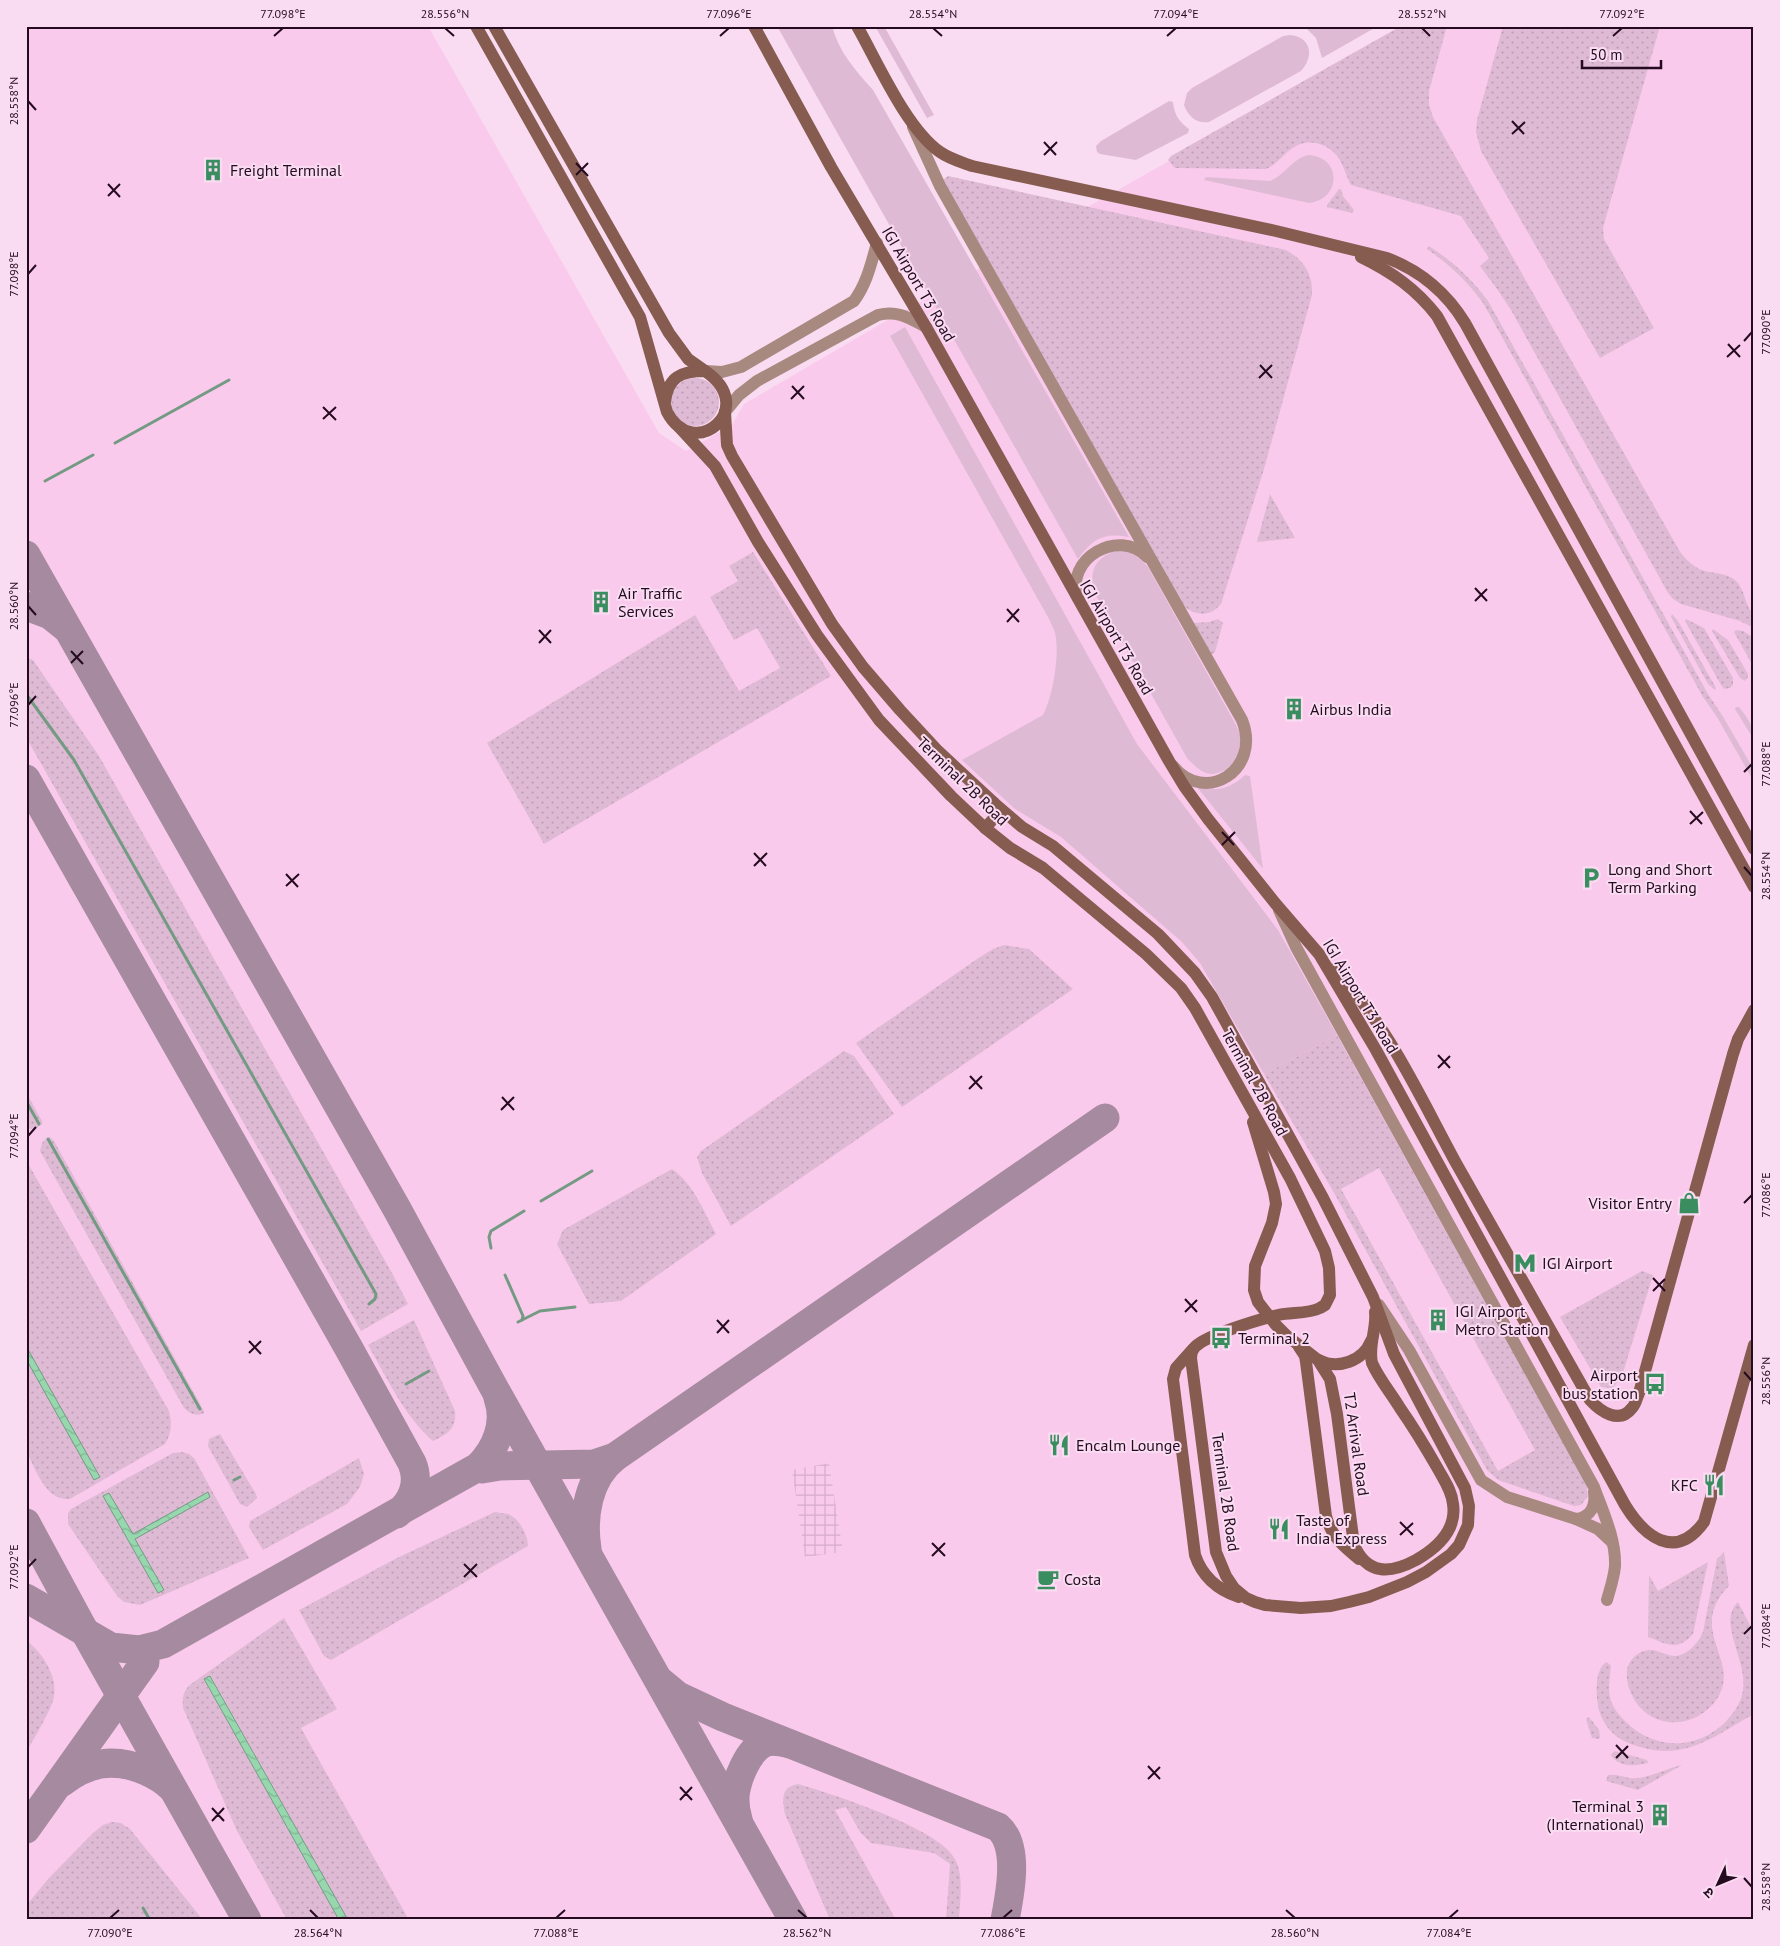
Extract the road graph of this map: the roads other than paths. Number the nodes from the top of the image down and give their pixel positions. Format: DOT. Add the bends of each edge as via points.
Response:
graph roads {
  1 [pos="476,26"];
  2 [pos="494,26"];
  3 [pos="754,26"];
  4 [pos="857,26"];
  5 [pos="910,120"];
  6 [pos="877,243"];
  7 [pos="1341,247"];
  8 [pos="926,327"];
  9 [pos="705,371"];
  10 [pos="665,402"];
  11 [pos="725,412"];
  12 [pos="679,428"];
  13 [pos="1154,566"];
  14 [pos="1082,608"];
  15 [pos="1169,761"];
  16 [pos="994,803"];
  17 [pos="986,828"];
  18 [pos="1754,849"];
  19 [pos="1754,887"];
  20 [pos="1275,903"];
  21 [pos="1319,954"];
  22 [pos="1754,1010"];
  23 [pos="1246,1098"];
  24 [pos="1373,1297"];
  25 [pos="1371,1341"];
  26 [pos="1294,1342"];
  27 [pos="1754,1345"];
  28 [pos="1195,1347"];
  29 [pos="1318,1360"];
  30 [pos="1594,1487"];
  31 [pos="1576,1519"];
  32 [pos="1613,1543"];
  33 [pos="1372,1566"];
  34 [pos="1607,1600"];
  35 [pos="1255,1602"];
  1 -- 10 [label="main road" via="640,317"];
  2 -- 9 [label="main road" via="668,333 688,359"];
  3 -- 6 [label="main road, IGI Airport T3 Road" via="831,167"];
  4 -- 5 [label="main road"];
  5 -- 7 [label="main road" via="940,152 972,166"];
  5 -- 13 [label="street" via="940,186"];
  6 -- 8 [label="main road, IGI Airport T3 Road"];
  6 -- 9 [label="street" via="868,277 854,301 741,367 722,372"];
  7 -- 18 [label="main road" via="1404,264 1431,282 1450,301"];
  7 -- 19 [label="main road" via="1398,277 1413,288 1437,316"];
  8 -- 11 [label="street" via="905,315 878,314 757,381"];
  8 -- 14 [label="main road, IGI Airport T3 Road"];
  9 -- 10 [label="main road" via="686,372 677,377 670,384"];
  9 -- 11 [label="main road" via="721,384 726,393"];
  10 -- 12 [label="main road" via="666,412"];
  11 -- 12 [label="main road" via="720,421 705,431 696,433"];
  11 -- 16 [label="main road, Terminal 2B Road" via="727,445 732,456 832,624 900,710"];
  12 -- 17 [label="main road, Terminal 2B Road" via="714,466 818,635 879,720"];
  13 -- 14 [label="street" via="1132,547 1104,547 1086,560 1076,579 1076,594"];
  13 -- 15 [label="street" via="1242,720 1247,743 1244,758 1232,773 1214,782 1188,779"];
  14 -- 15 [label="main road, IGI Airport T3 Road"];
  15 -- 20 [label="main road, IGI Airport T3 Road" via="1184,786"];
  16 -- 17 [label="main road" via="998,814"];
  16 -- 24 [label="main road, Terminal 2B Road" via="1022,827 1053,846 1151,928 1195,973 1212,997"];
  17 -- 23 [label="main road, Terminal 2B Road" via="1010,848 1043,868 1164,971 1195,1008"];
  20 -- 21 [label="main road, IGI Airport T3 Road"];
  20 -- 30 [label="street" via="1305,964"];
  21 -- 22 [label="main road" via="1363,1001 1405,1065 1590,1400 1602,1412 1617,1416 1633,1407 1639,1393 1733,1054"];
  21 -- 27 [label="main road, IGI Airport T3 Road" via="1376,1050 1625,1505 1641,1528 1651,1536 1670,1542 1688,1538 1704,1522"];
  23 -- 26 [label="main road, T2 Arrival Road" via="1276,1204 1255,1266 1254,1290 1264,1311"];
  23 -- 28 [label="main road, Terminal 2B Road" via="1325,1251 1330,1295 1320,1308 1258,1320 1209,1338"];
  24 -- 25 [label="main road" via="1375,1324"];
  24 -- 31 [label="street" via="1409,1350 1481,1480 1507,1497"];
  24 -- 35 [label="main road, Terminal 2B Road" via="1394,1354 1465,1488 1469,1506 1465,1534 1451,1554 1426,1572 1387,1591 1331,1606 1283,1607"];
  25 -- 29 [label="main road" via="1366,1350 1353,1360 1334,1365"];
  25 -- 33 [label="main road" via="1370,1356 1375,1370 1428,1452 1454,1504 1449,1529 1433,1549 1397,1568 1381,1570"];
  26 -- 29 [label="main road, T2 Arrival Road"];
  26 -- 33 [label="main road" via="1306,1362 1328,1525 1342,1545"];
  28 -- 35 [label="main road, Terminal 2B Road" via="1191,1358 1216,1552 1234,1588"];
  28 -- 35 [label="main road" via="1176,1368 1173,1379 1195,1555 1202,1571 1213,1583"];
  29 -- 33 [label="main road, T2 Arrival Road" via="1326,1369 1334,1389 1354,1545 1357,1553"];
  30 -- 31 [label="street" via="1592,1510"];
  30 -- 32 [label="street"];
  31 -- 32 [label="street" via="1598,1529"];
  32 -- 34 [label="street" via="1615,1565"];
}
